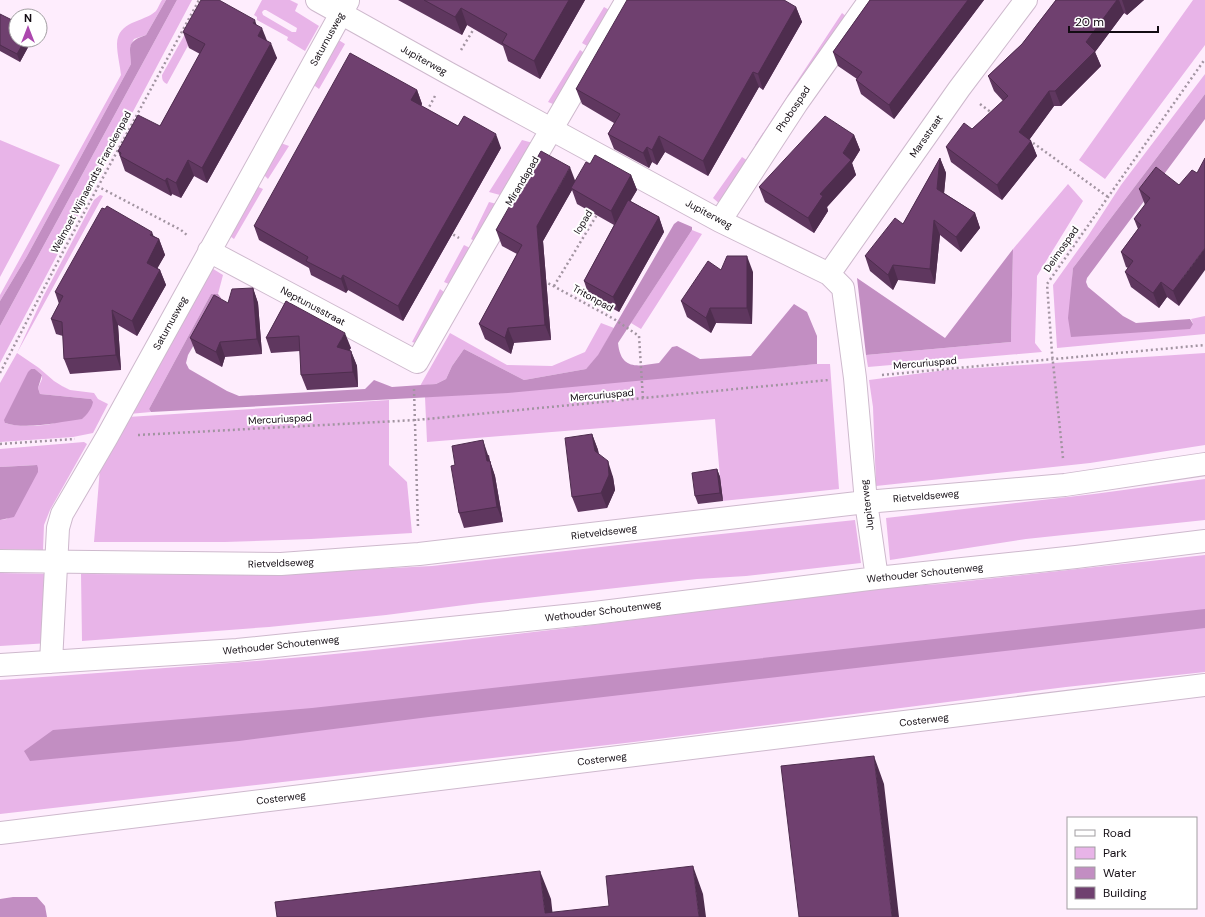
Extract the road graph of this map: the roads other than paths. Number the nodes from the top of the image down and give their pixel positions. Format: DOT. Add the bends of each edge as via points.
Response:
graph roads {
  1 [pos="317,0"];
  2 [pos="627,0"];
  3 [pos="870,0"];
  4 [pos="1026,0"];
  5 [pos="345,7"];
  6 [pos="552,129"];
  7 [pos="720,221"];
  8 [pos="210,251"];
  9 [pos="829,274"];
  10 [pos="417,362"];
  11 [pos="1205,464"];
  12 [pos="866,502"];
  13 [pos="1205,541"];
  14 [pos="0,561"];
  15 [pos="56,562"];
  16 [pos="877,578"];
  17 [pos="51,662"];
  18 [pos="0,665"];
  19 [pos="1205,685"];
  20 [pos="0,833"];
  1 -- 5 [label="street, Jupiterweg"];
  2 -- 6 [label="street, Mirandapad"];
  3 -- 7 [label="street, Phobospad" via="797,103"];
  4 -- 9 [label="street, Marsstraat" via="959,89"];
  5 -- 6 [label="street, Jupiterweg" via="448,73"];
  5 -- 8 [label="street, Saturnusweg"];
  6 -- 7 [label="street, Jupiterweg"];
  6 -- 10 [label="street, Mirandapad"];
  7 -- 9 [label="street, Jupiterweg"];
  8 -- 10 [label="street, Neptunusstraat"];
  8 -- 15 [label="street, Saturnusweg" via="62,514 58,528"];
  9 -- 12 [label="street, Jupiterweg" via="843,288 855,378"];
  11 -- 12 [label="street, Rietveldseweg" via="1065,484"];
  12 -- 15 [label="street, Rietveldseweg" via="418,554 281,564"];
  12 -- 16 [label="street, Jupiterweg"];
  13 -- 16 [label="street, Wethouder Schoutenweg"];
  14 -- 15 [label="street, Rietveldseweg"];
  15 -- 17 [label="street, Saturnusweg"];
  16 -- 17 [label="street, Wethouder Schoutenweg" via="586,614 237,650"];
  17 -- 18 [label="street, Wethouder Schoutenweg"];
  19 -- 20 [label="street, Costerweg"];
}
